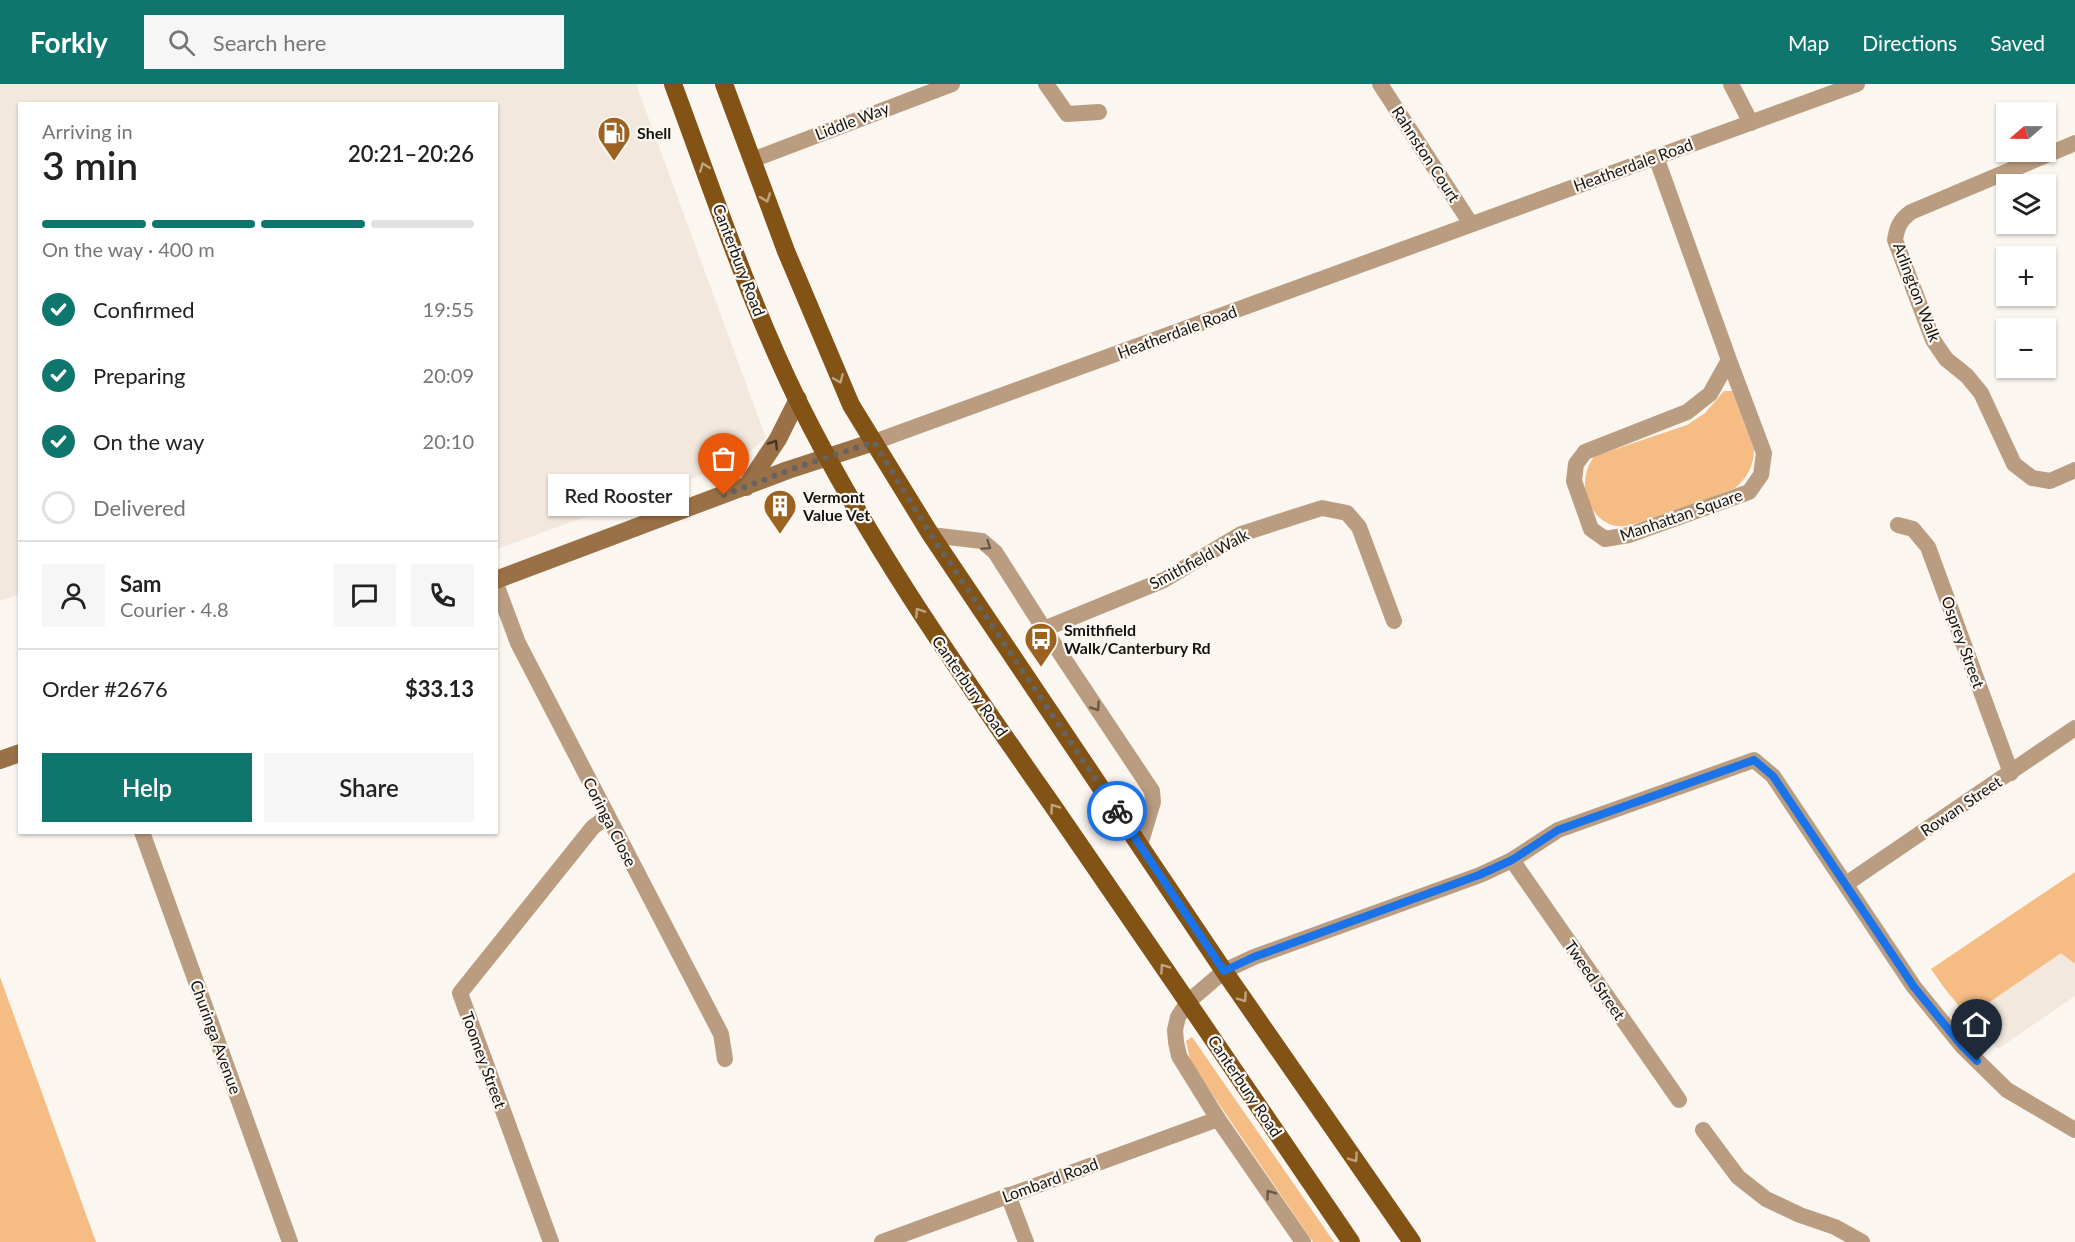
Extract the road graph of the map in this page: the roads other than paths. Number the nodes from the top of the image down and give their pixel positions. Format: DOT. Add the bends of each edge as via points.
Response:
graph roads {
  1 [pos="673,84"];
  2 [pos="724,84"];
  3 [pos="952,84"];
  4 [pos="1046,84"];
  5 [pos="1380,84"];
  6 [pos="1731,84"];
  7 [pos="1857,84"];
  8 [pos="1100,112"];
  9 [pos="1751,123"];
  10 [pos="2075,143"];
  11 [pos="1656,157"];
  12 [pos="752,160"];
  13 [pos="1471,224"];
  14 [pos="1729,360"];
  15 [pos="798,399"];
  16 [pos="874,442"];
  17 [pos="828,457"];
  18 [pos="2075,470"];
  19 [pos="746,487"];
  20 [pos="1898,525"];
  21 [pos="931,535"];
  22 [pos="498,579"];
  23 [pos="498,589"];
  24 [pos="1394,621"];
  25 [pos="1044,629"];
  26 [pos="2075,728"];
  27 [pos="18,754"];
  28 [pos="0,760"];
  29 [pos="2011,773"];
  30 [pos="607,817"];
  31 [pos="143,834"];
  32 [pos="1140,845"];
  33 [pos="1512,860"];
  34 [pos="1846,884"];
  35 [pos="1224,971"];
  36 [pos="1188,1002"];
  37 [pos="725,1059"];
  38 [pos="1679,1100"];
  39 [pos="1218,1119"];
  40 [pos="1703,1130"];
  41 [pos="2075,1130"];
  42 [pos="1008,1195"];
  43 [pos="290,1242"];
  44 [pos="551,1242"];
  45 [pos="882,1242"];
  46 [pos="1026,1242"];
  47 [pos="1303,1242"];
  48 [pos="1351,1242"];
  49 [pos="1412,1242"];
  50 [pos="1862,1242"];
  15 -- 1 [label="main road, Canterbury Road, one-way" via="740,264"];
  2 -- 12 [label="main road"];
  3 -- 12 [label="street, Liddle Way"];
  4 -- 8 [label="street" via="1067,114"];
  5 -- 13 [label="street, Rahnston Court"];
  6 -- 9 [label="street"];
  7 -- 9 [label="street, Heatherdale Road"];
  9 -- 11 [label="street, Heatherdale Road"];
  10 -- 18 [label="street, Arlington Walk" via="1911,212 1897,227 1894,240 1933,340 1980,393 2013,464 2032,478 2050,481"];
  11 -- 13 [label="street, Heatherdale Road"];
  11 -- 14 [label="street, Manhattan Square"];
  12 -- 16 [label="main road, one-way" via="850,405"];
  13 -- 16 [label="street, Heatherdale Road"];
  14 -- 14 [label="street, Manhattan Square" via="1764,453 1761,475 1749,492 1605,540 1591,529 1574,481 1576,464 1585,452 1688,412 1710,394"];
  15 -- 17 [label="main road, Canterbury Road"];
  19 -- 15 [label="main road, one-way" via="778,439"];
  16 -- 17 [label="main road, Heatherdale Road"];
  16 -- 21 [label="main road"];
  17 -- 19 [label="main road, Heatherdale Road"];
  36 -- 17 [label="main road, Canterbury Road, one-way" via="919,612"];
  19 -- 22 [label="main road, Heatherdale Road"];
  20 -- 29 [label="street, Osprey Street" via="1913,529 1928,547"];
  21 -- 25 [label="street, one-way" via="982,541 995,552"];
  21 -- 32 [label="main road"];
  23 -- 30 [label="street, Coringa Close" via="518,643"];
  24 -- 25 [label="street, Smithfield Walk" via="1359,527 1347,513 1323,508 1241,534 1164,580"];
  25 -- 32 [label="street, one-way" via="1152,791 1153,802"];
  26 -- 29 [label="street, Rowan Street"];
  27 -- 28 [label="main road"];
  29 -- 34 [label="street, Rowan Street"];
  30 -- 37 [label="street, Coringa Close" via="721,1034"];
  30 -- 44 [label="street, Toomey Street" via="592,827 460,993"];
  31 -- 43 [label="street, Churinga Avenue"];
  32 -- 35 [label="main road"];
  33 -- 34 [label="street" via="1558,830 1754,760 1773,776"];
  33 -- 35 [label="street"];
  33 -- 38 [label="street, Tweed Street"];
  34 -- 41 [label="street" via="1914,987 1962,1046 2007,1090"];
  35 -- 36 [label="street"];
  35 -- 49 [label="main road, one-way"];
  36 -- 39 [label="street" via="1175,1030 1179,1056"];
  36 -- 48 [label="main road, Canterbury Road"];
  39 -- 42 [label="street, Lombard Road"];
  47 -- 39 [label="street, one-way"];
  40 -- 50 [label="street" via="1738,1177 1766,1198"];
  42 -- 45 [label="street, Lombard Road"];
  42 -- 46 [label="street"];
}
